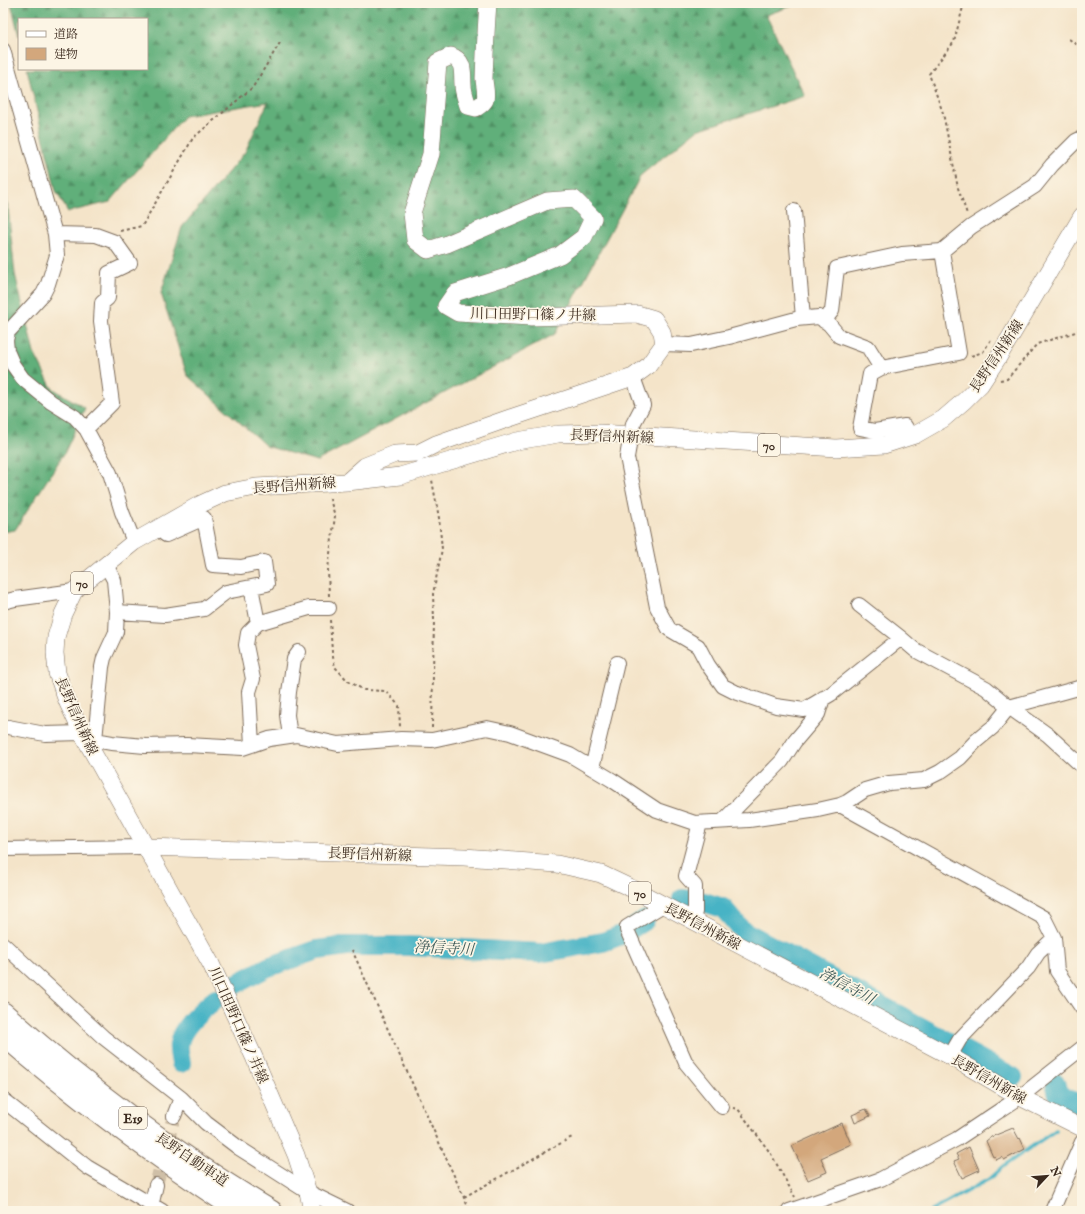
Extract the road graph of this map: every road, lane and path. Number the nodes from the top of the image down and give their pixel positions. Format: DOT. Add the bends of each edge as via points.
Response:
graph roads {
  1 [pos="488,3"];
  2 [pos="964,3"];
  3 [pos="1069,39"];
  4 [pos="281,41"];
  5 [pos="1082,49"];
  6 [pos="3,50"];
  7 [pos="1082,138"];
  8 [pos="794,210"];
  9 [pos="1082,216"];
  10 [pos="971,227"];
  11 [pos="119,231"];
  12 [pos="55,234"];
  13 [pos="942,251"];
  14 [pos="803,318"];
  15 [pos="824,321"];
  16 [pos="1082,330"];
  17 [pos="995,333"];
  18 [pos="664,344"];
  19 [pos="959,353"];
  20 [pos="881,368"];
  21 [pos="633,377"];
  22 [pos="980,385"];
  23 [pos="86,429"];
  24 [pos="911,436"];
  25 [pos="432,478"];
  26 [pos="347,482"];
  27 [pos="325,483"];
  28 [pos="158,529"];
  29 [pos="134,542"];
  30 [pos="106,565"];
  31 [pos="251,587"];
  32 [pos="74,591"];
  33 [pos="3,602"];
  34 [pos="859,605"];
  35 [pos="329,608"];
  36 [pos="117,612"];
  37 [pos="258,623"];
  38 [pos="901,638"];
  39 [pos="299,652"];
  40 [pos="617,663"];
  41 [pos="1082,687"];
  42 [pos="823,698"];
  43 [pos="1009,707"];
  44 [pos="3,726"];
  45 [pos="290,736"];
  46 [pos="88,737"];
  47 [pos="401,739"];
  48 [pos="432,740"];
  49 [pos="252,745"];
  50 [pos="1082,766"];
  51 [pos="592,768"];
  52 [pos="840,805"];
  53 [pos="724,821"];
  54 [pos="700,823"];
  55 [pos="146,847"];
  56 [pos="3,849"];
  57 [pos="663,905"];
  58 [pos="693,916"];
  59 [pos="1054,938"];
  60 [pos="3,944"];
  61 [pos="352,950"];
  62 [pos="1082,1008"];
  63 [pos="3,1012"];
  64 [pos="3,1035"];
  65 [pos="955,1048"];
  66 [pos="1082,1048"];
  67 [pos="1020,1097"];
  68 [pos="181,1098"];
  69 [pos="3,1100"];
  70 [pos="722,1107"];
  71 [pos="174,1116"];
  72 [pos="1082,1128"];
  73 [pos="572,1137"];
  74 [pos="1082,1142"];
  75 [pos="156,1185"];
  76 [pos="308,1192"];
  77 [pos="464,1197"];
  78 [pos="155,1209"];
  79 [pos="795,1209"];
  80 [pos="238,1211"];
  81 [pos="272,1211"];
  82 [pos="312,1211"];
  83 [pos="347,1211"];
  84 [pos="470,1211"];
  85 [pos="1052,1211"];
  1 -- 18 [label="main road, 川口田野口篠ノ井線" via="484,83 486,95 482,104 476,108 468,106 464,96 462,67 457,58 446,57 438,62 431,154 412,213 415,240 428,250 547,201 574,199 593,218 584,237 560,255 509,276 455,293 446,306 458,313 531,317 637,314 654,319 662,332"];
  2 -- 10 [label="path" via="954,42 929,74 943,113 958,188"];
  3 -- 5 [label="path"];
  4 -- 11 [label="path" via="253,87 193,138 142,226"];
  6 -- 12 [label="street"];
  7 -- 10 [label="street" via="1052,165 1035,186"];
  8 -- 14 [label="street"];
  9 -- 22 [label="main road, 長野信州新線 / 70"];
  10 -- 13 [label="street"];
  12 -- 23 [label="street" via="57,255 48,284 43,294 8,332 7,351 23,379 51,402 75,417"];
  12 -- 23 [label="street" via="96,235 115,242 130,263 109,273 108,298 102,303 101,321 112,403"];
  13 -- 15 [label="street" via="902,254 837,268 832,311"];
  13 -- 19 [label="street"];
  14 -- 15 [label="street" via="819,317"];
  14 -- 18 [label="street" via="729,338 691,345"];
  15 -- 20 [label="street" via="839,336 868,347"];
  16 -- 22 [label="path" via="1037,344 1007,379"];
  17 -- 19 [label="path" via="983,352 968,356"];
  18 -- 21 [label="main road" via="648,366"];
  19 -- 20 [label="street"];
  20 -- 24 [label="street" via="870,374 860,428 875,431 906,426"];
  21 -- 26 [label="main road" via="436,444 418,453 395,454 365,466"];
  21 -- 42 [label="street, bridge" via="643,405 632,424 627,457 657,607 669,630 698,646 723,686 735,692 776,706 804,710"];
  22 -- 24 [label="main road, 長野信州新線 / 70" via="943,419"];
  23 -- 29 [label="street" via="110,473"];
  24 -- 26 [label="main road, 長野信州新線 / 70" via="884,445 836,448 600,433 558,434 517,441 400,476"];
  25 -- 48 [label="path" via="442,549 433,594"];
  26 -- 27 [label="main road, 長野信州新線 / 70"];
  27 -- 28 [label="main road, 長野信州新線 / 70" via="256,487 225,493"];
  27 -- 35 [label="path" via="335,516 328,569"];
  28 -- 29 [label="main road, 長野信州新線 / 70"];
  28 -- 31 [label="street" via="166,535 204,518 213,565 241,567 264,562 267,584"];
  29 -- 30 [label="main road, 長野信州新線 / 70"];
  30 -- 32 [label="main road, 長野信州新線 / 70"];
  30 -- 36 [label="street" via="114,580"];
  31 -- 36 [label="street" via="226,592 204,609 165,615"];
  31 -- 37 [label="street"];
  32 -- 33 [label="street"];
  32 -- 46 [label="main road, 長野信州新線 / 70" via="63,614 56,637 55,653 57,673 67,701"];
  34 -- 38 [label="street"];
  35 -- 37 [label="street" via="309,608"];
  35 -- 47 [label="path" via="335,667 348,681 364,690 386,691 399,706"];
  36 -- 46 [label="street" via="116,632 104,658"];
  37 -- 49 [label="street" via="248,633 246,645 252,679 249,692"];
  38 -- 42 [label="street"];
  38 -- 43 [label="street" via="915,650 986,688"];
  39 -- 45 [label="street" via="294,660 289,692 287,715"];
  40 -- 51 [label="street"];
  41 -- 43 [label="street"];
  42 -- 53 [label="street" via="818,714 782,761"];
  43 -- 50 [label="street" via="1048,735"];
  43 -- 52 [label="street" via="993,727 960,758 940,772 924,780 889,783 865,790"];
  44 -- 46 [label="street" via="45,734"];
  45 -- 47 [label="street" via="338,744"];
  45 -- 49 [label="street"];
  46 -- 49 [label="street" via="145,746 244,748"];
  46 -- 55 [label="main road, 長野信州新線 / 70"];
  47 -- 48 [label="street"];
  48 -- 51 [label="street" via="487,728 510,733 562,752"];
  51 -- 54 [label="street" via="657,810"];
  52 -- 53 [label="street" via="784,816"];
  52 -- 59 [label="street" via="1044,918"];
  53 -- 54 [label="street"];
  54 -- 58 [label="street" via="686,876 696,886"];
  55 -- 56 [label="street"];
  55 -- 57 [label="main road, 長野信州新線 / 70" via="464,857 557,864 601,874"];
  55 -- 76 [label="main road, 川口田野口篠ノ井線" via="211,964 296,1155"];
  57 -- 58 [label="main road, 長野信州新線 / 70"];
  57 -- 70 [label="street" via="627,927 628,932 686,1064"];
  58 -- 65 [label="main road, 長野信州新線 / 70"];
  59 -- 62 [label="street" via="1057,971"];
  59 -- 65 [label="street"];
  60 -- 68 [label="street" via="103,1037"];
  61 -- 77 [label="path"];
  63 -- 81 [label="highway, 長野自動車道 / E19" via="136,1120"];
  64 -- 80 [label="highway, 長野自動車道 / E19" via="126,1134"];
  65 -- 67 [label="main road, 長野信州新線 / 70"];
  66 -- 67 [label="street"];
  67 -- 72 [label="main road, 長野信州新線 / 70"];
  67 -- 79 [label="street" via="957,1139 881,1179"];
  68 -- 71 [label="street"];
  68 -- 76 [label="street" via="239,1148"];
  69 -- 78 [label="street" via="88,1167"];
  70 -- 79 [label="path" via="738,1109 771,1154"];
  73 -- 77 [label="path"];
  74 -- 85 [label="street"];
  75 -- 78 [label="street"];
  76 -- 82 [label="main road, 川口田野口篠ノ井線"];
  76 -- 83 [label="street"];
  77 -- 84 [label="path"];
}
